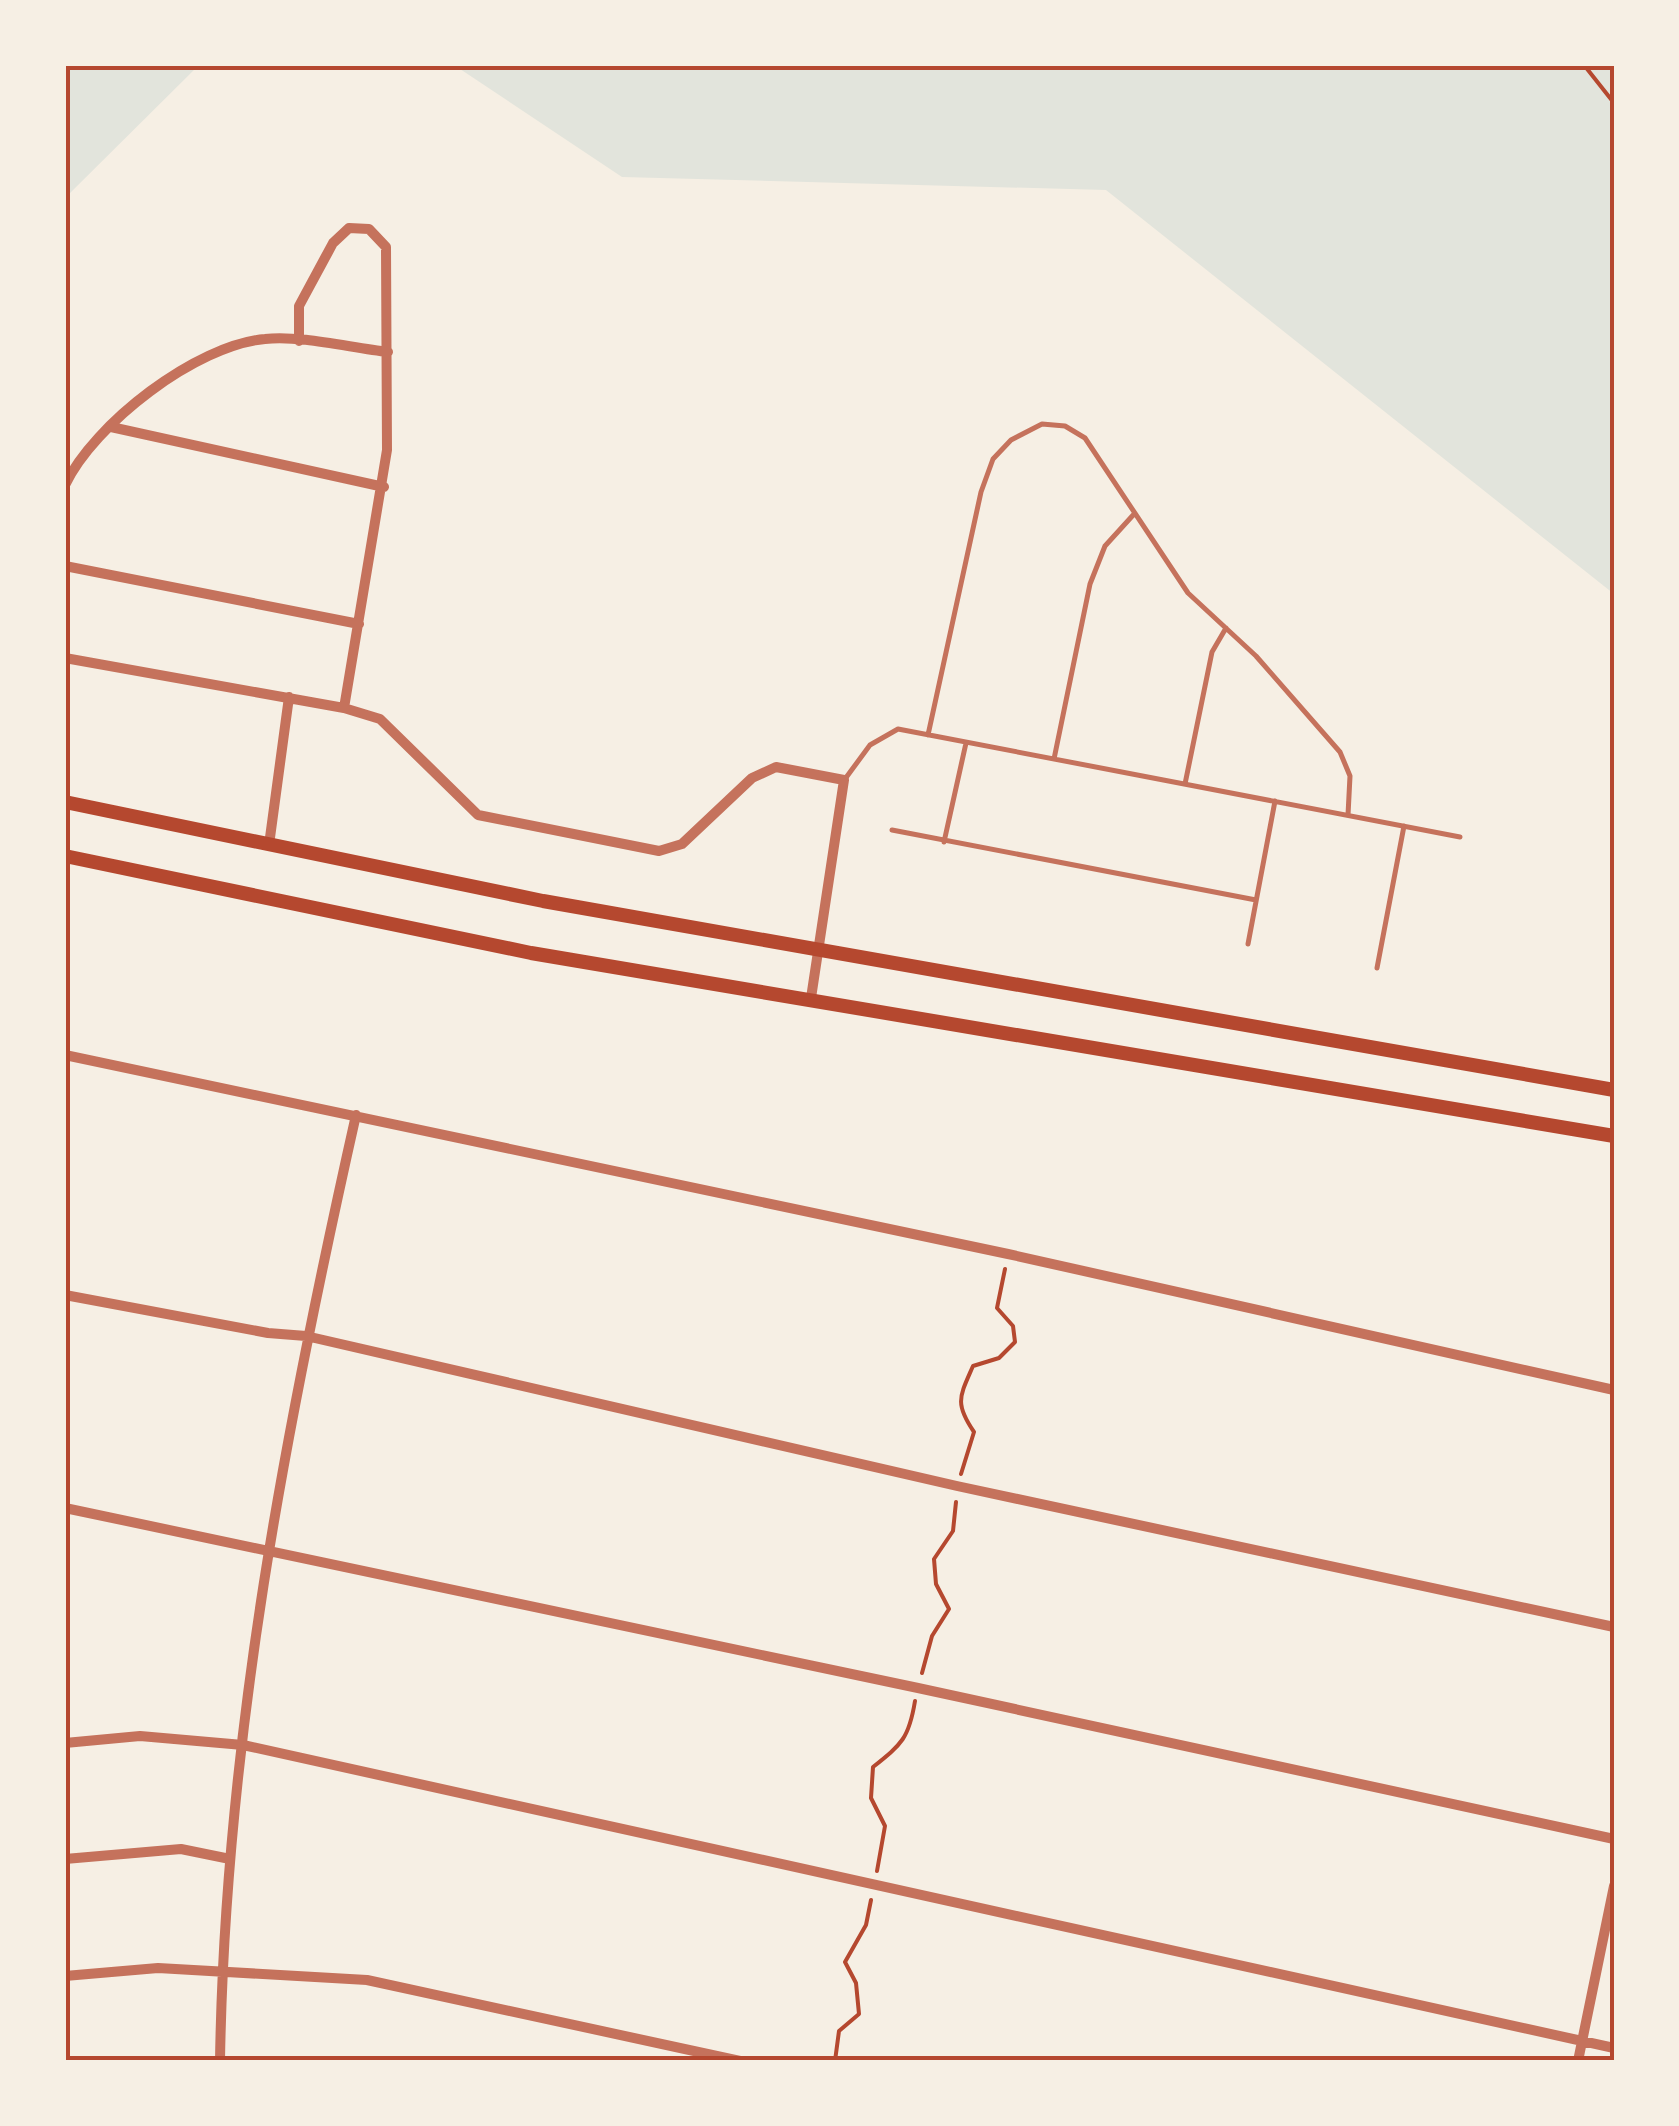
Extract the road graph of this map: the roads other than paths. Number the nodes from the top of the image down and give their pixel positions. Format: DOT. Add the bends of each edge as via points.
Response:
graph roads {
  1 [pos="298,341"];
  2 [pos="388,352"];
  3 [pos="111,427"];
  4 [pos="65,485"];
  5 [pos="384,486"];
  6 [pos="1135,513"];
  7 [pos="65,566"];
  8 [pos="359,624"];
  9 [pos="1226,628"];
  10 [pos="69,658"];
  11 [pos="289,697"];
  12 [pos="344,708"];
  13 [pos="928,735"];
  14 [pos="966,742"];
  15 [pos="1054,759"];
  16 [pos="844,780"];
  17 [pos="1185,784"];
  18 [pos="1274,801"];
  19 [pos="65,802"];
  20 [pos="1348,815"];
  21 [pos="1404,826"];
  22 [pos="892,830"];
  23 [pos="1460,836"];
  24 [pos="944,842"];
  25 [pos="269,845"];
  26 [pos="65,856"];
  27 [pos="1256,900"];
  28 [pos="1248,944"];
  29 [pos="821,948"];
  30 [pos="1377,968"];
  31 [pos="812,998"];
  32 [pos="65,1054"];
  33 [pos="1614,1090"];
  34 [pos="356,1115"];
  35 [pos="1614,1136"];
  36 [pos="65,1295"];
  37 [pos="306,1336"];
  38 [pos="1614,1390"];
  39 [pos="65,1508"];
  40 [pos="267,1552"];
  41 [pos="1614,1627"];
  42 [pos="65,1743"];
  43 [pos="243,1745"];
  44 [pos="1614,1839"];
  45 [pos="65,1859"];
  46 [pos="230,1859"];
  47 [pos="1614,1886"];
  48 [pos="224,1971"];
  49 [pos="65,1976"];
  50 [pos="1582,2042"];
  51 [pos="1614,2048"];
  52 [pos="220,2061"];
  53 [pos="740,2061"];
  54 [pos="1578,2061"];
  1 -- 2 [label="street"];
  1 -- 2 [label="street" via="299,306 333,243 349,228 369,229 386,247"];
  1 -- 3 [label="street" via="239,342 183,367"];
  2 -- 5 [label="street"];
  3 -- 4 [label="street" via="77,460"];
  3 -- 5 [label="street"];
  5 -- 8 [label="street"];
  6 -- 9 [label="lane" via="1188,594"];
  6 -- 13 [label="lane" via="1085,438 1065,426 1042,424 993,460"];
  6 -- 15 [label="lane" via="1105,546 1090,584"];
  7 -- 8 [label="street"];
  8 -- 12 [label="street"];
  9 -- 17 [label="lane" via="1212,652"];
  9 -- 20 [label="lane" via="1340,752 1350,776"];
  10 -- 11 [label="street"];
  11 -- 12 [label="street"];
  11 -- 25 [label="street"];
  12 -- 16 [label="street" via="380,719 478,814 660,852 682,844 752,778 776,767"];
  13 -- 14 [label="lane"];
  13 -- 16 [label="lane" via="898,729 870,745"];
  14 -- 15 [label="lane"];
  14 -- 24 [label="lane"];
  15 -- 17 [label="lane"];
  16 -- 29 [label="street"];
  17 -- 18 [label="lane"];
  18 -- 20 [label="lane"];
  18 -- 27 [label="lane"];
  19 -- 25 [label="main road"];
  20 -- 21 [label="lane"];
  21 -- 23 [label="lane"];
  21 -- 30 [label="lane"];
  22 -- 24 [label="lane"];
  24 -- 27 [label="lane"];
  25 -- 29 [label="main road"];
  26 -- 31 [label="main road" via="531,954"];
  27 -- 28 [label="lane"];
  29 -- 31 [label="street"];
  29 -- 33 [label="main road"];
  31 -- 35 [label="main road"];
  32 -- 34 [label="street"];
  34 -- 37 [label="street"];
  34 -- 38 [label="street"];
  36 -- 37 [label="street"];
  37 -- 40 [label="street"];
  37 -- 41 [label="street" via="957,1486"];
  39 -- 40 [label="street"];
  40 -- 43 [label="street"];
  40 -- 44 [label="street"];
  42 -- 43 [label="street" via="140,1736"];
  43 -- 46 [label="street"];
  43 -- 50 [label="street"];
  45 -- 46 [label="street" via="180,1849"];
  46 -- 48 [label="street"];
  47 -- 50 [label="street"];
  48 -- 49 [label="street" via="158,1968"];
  48 -- 52 [label="street"];
  48 -- 53 [label="street" via="367,1980"];
  50 -- 51 [label="street"];
  50 -- 54 [label="street"];
}
